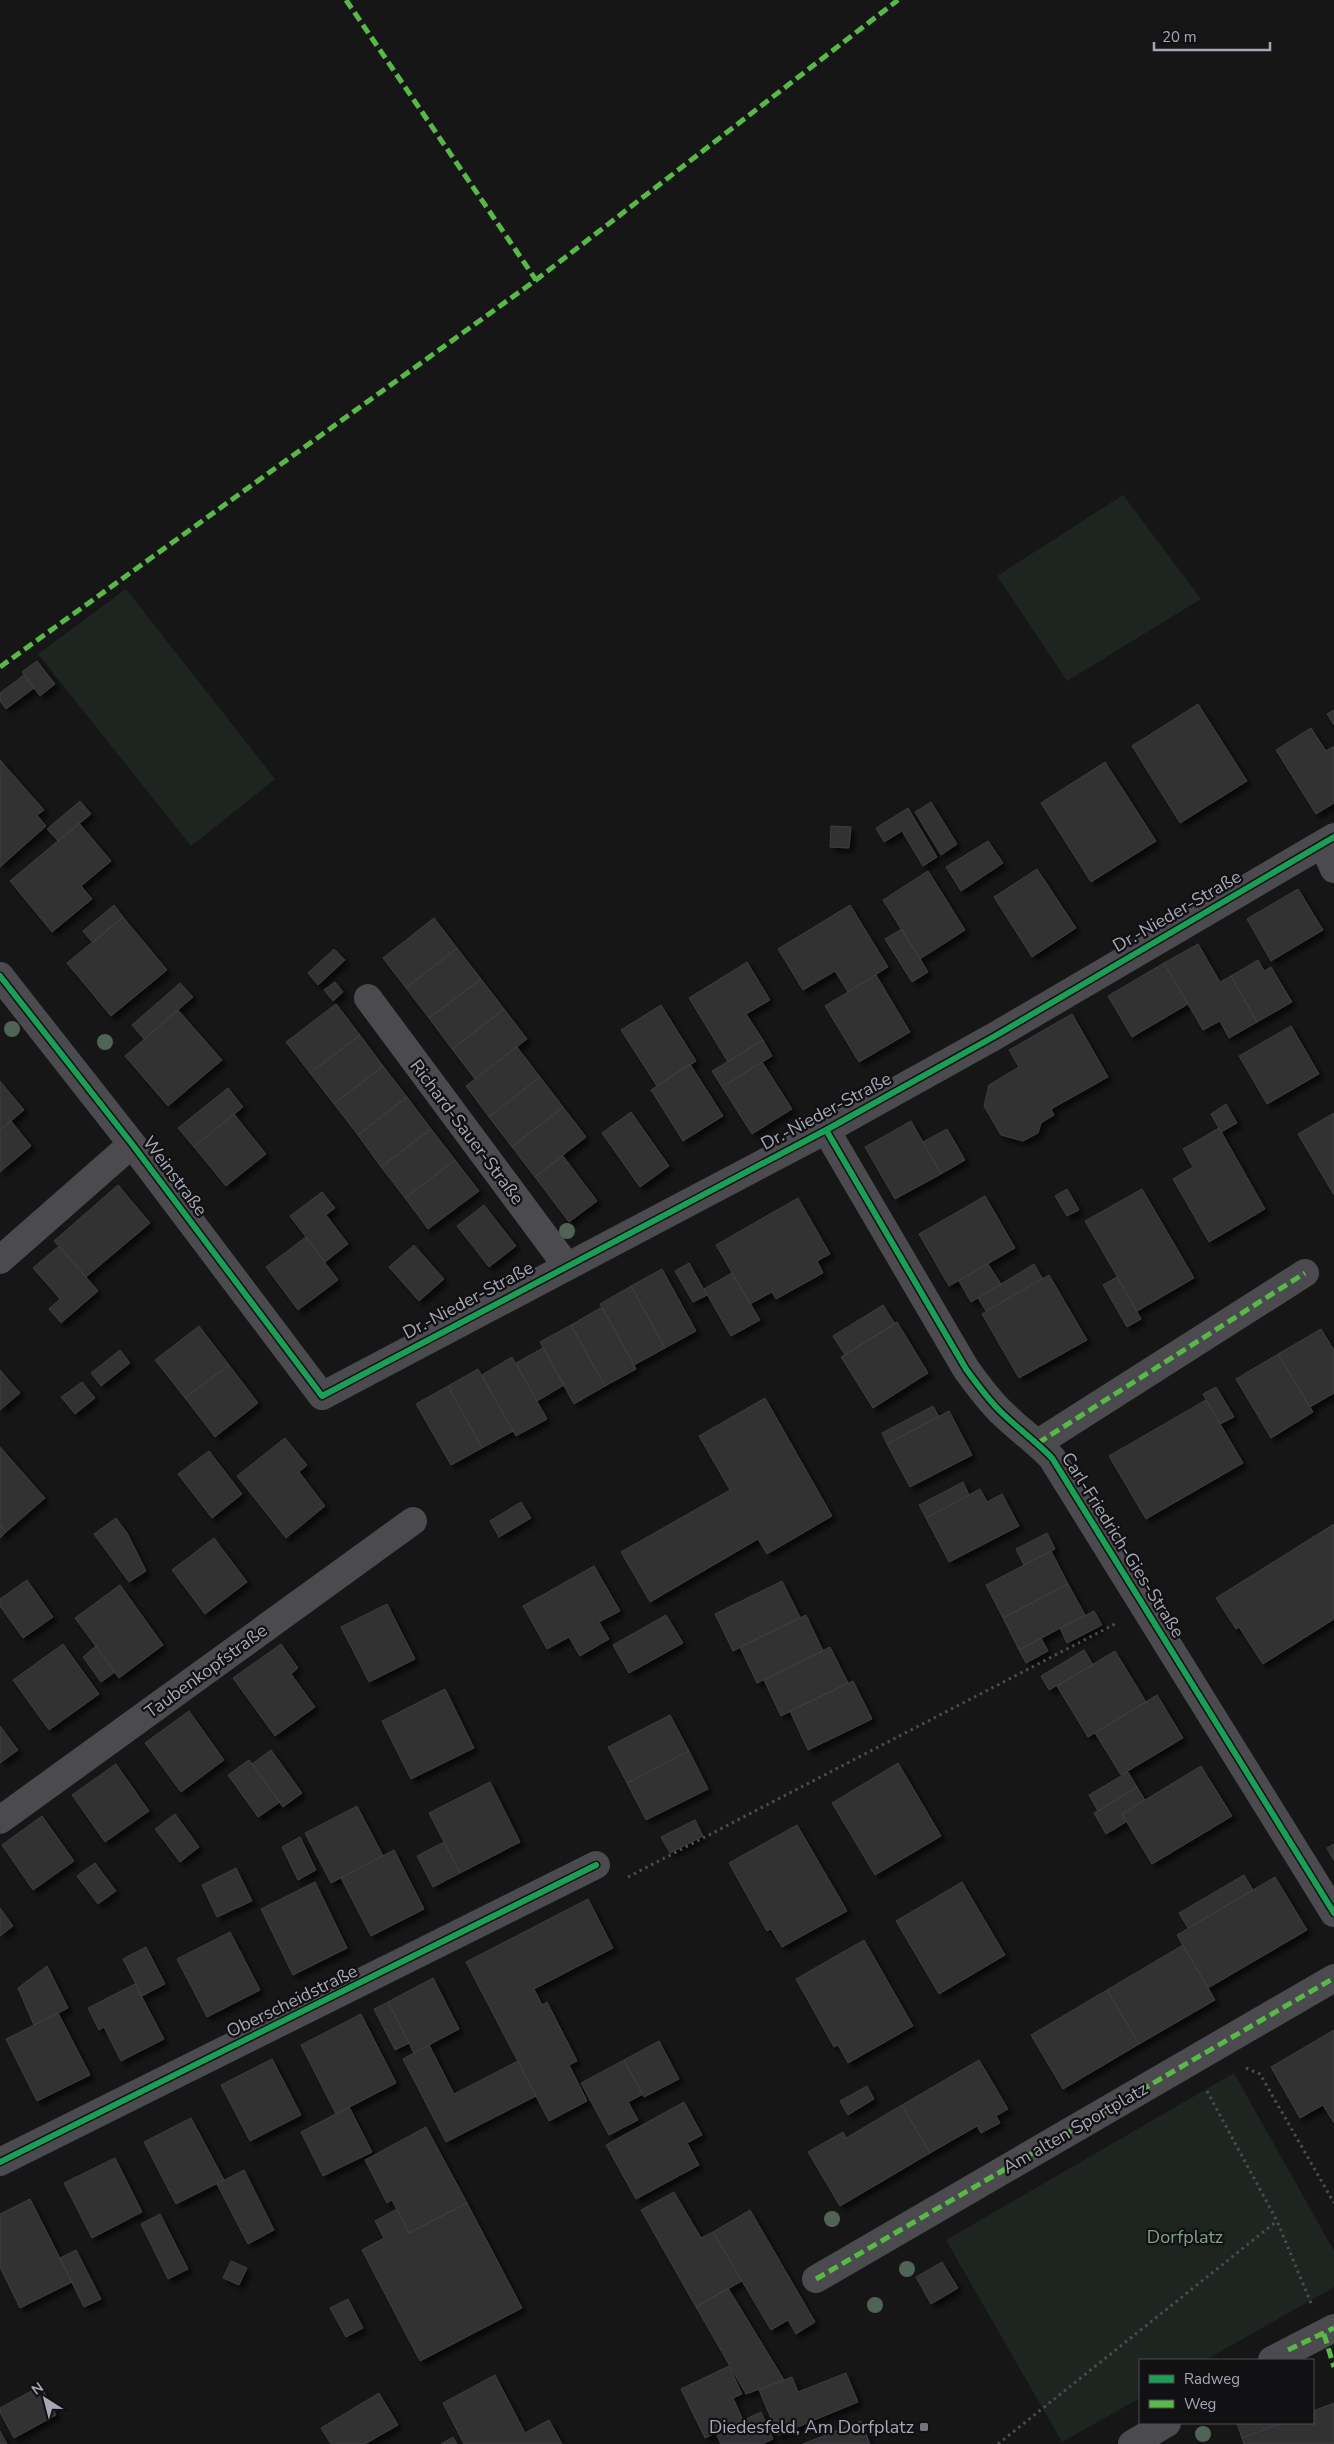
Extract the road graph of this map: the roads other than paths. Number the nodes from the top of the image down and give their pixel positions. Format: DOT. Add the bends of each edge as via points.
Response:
graph roads {
  1 [pos="1328,840"];
  2 [pos="1334,869"];
  3 [pos="0,976"];
  4 [pos="368,998"];
  5 [pos="826,1130"];
  6 [pos="132,1144"];
  7 [pos="0,1260"];
  8 [pos="566,1265"];
  9 [pos="1305,1274"];
  10 [pos="322,1396"];
  11 [pos="1038,1443"];
  12 [pos="413,1521"];
  13 [pos="0,1820"];
  14 [pos="596,1866"];
  15 [pos="1334,1913"];
  16 [pos="1334,1978"];
  17 [pos="0,2162"];
  18 [pos="816,2279"];
  19 [pos="1329,2331"];
  20 [pos="1274,2359"];
  21 [pos="1165,2424"];
  22 [pos="1132,2444"];
  1 -- 2 [label="street, Dr.-Nieder-Straße"];
  1 -- 5 [label="street, Dr.-Nieder-Straße" via="995,1036"];
  3 -- 6 [label="street, Weinstraße"];
  4 -- 8 [label="street, Richard-Sauer-Straße"];
  5 -- 8 [label="street, Dr.-Nieder-Straße"];
  5 -- 11 [label="street, Carl-Friedrich-Gies-Straße" via="966,1369 1002,1413"];
  6 -- 7 [label="street"];
  6 -- 10 [label="street, Weinstraße"];
  8 -- 10 [label="street, Dr.-Nieder-Straße"];
  9 -- 11 [label="street, Carl-Friedrich-Gies-Straße"];
  11 -- 15 [label="street, Carl-Friedrich-Gies-Straße" via="1052,1458"];
  12 -- 13 [label="street, Taubenkopfstraße"];
  14 -- 17 [label="street, Oberscheidstraße"];
  16 -- 18 [label="street, Am alten Sportplatz"];
  19 -- 20 [label="street"];
  21 -- 22 [label="street"];
}
